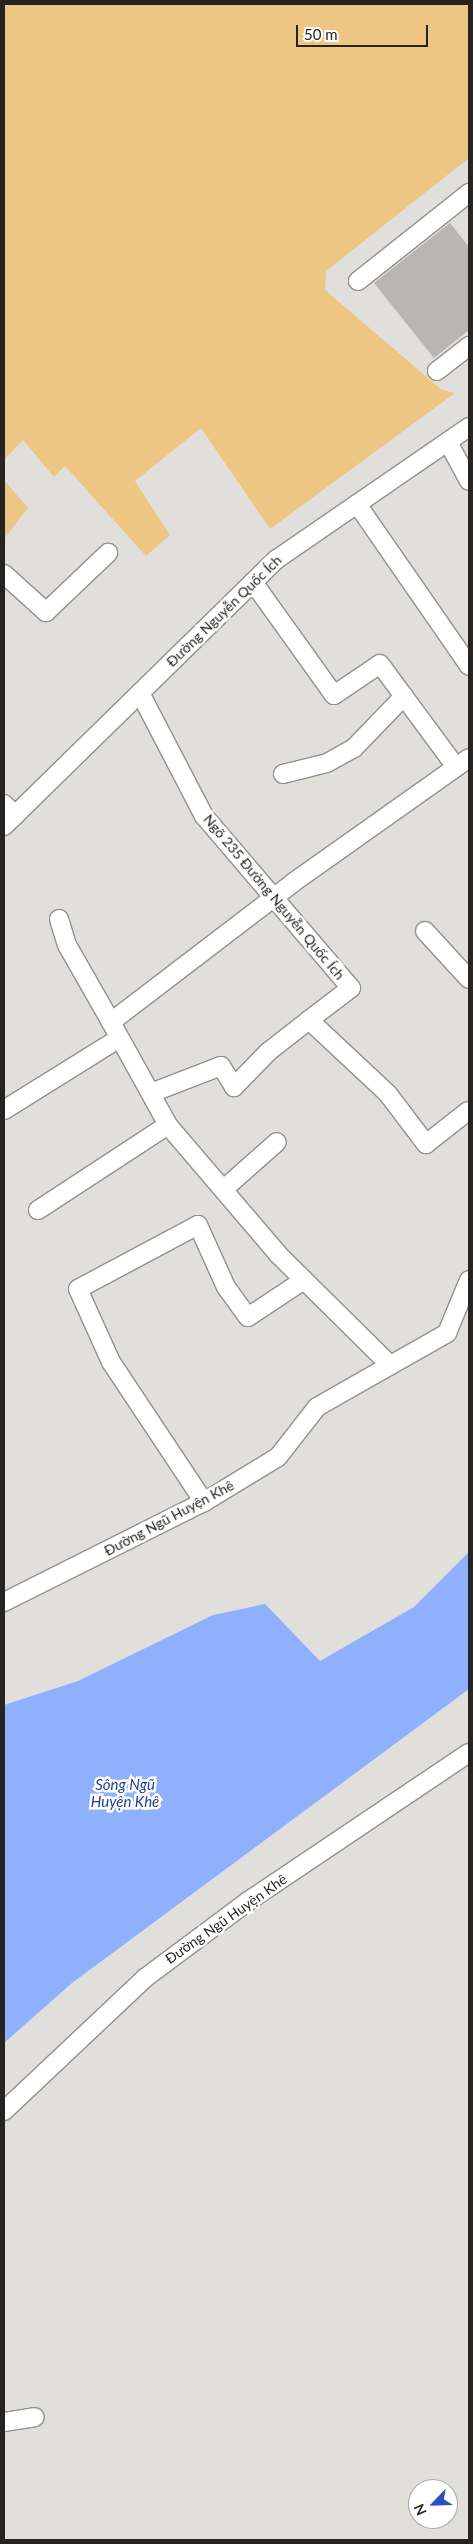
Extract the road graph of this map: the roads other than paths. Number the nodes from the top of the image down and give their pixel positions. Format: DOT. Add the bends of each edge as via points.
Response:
graph roads {
  1 [pos="468,197"];
  2 [pos="358,281"];
  3 [pos="469,346"];
  4 [pos="437,371"];
  5 [pos="469,427"];
  6 [pos="448,442"];
  7 [pos="469,481"];
  8 [pos="357,504"];
  9 [pos="108,553"];
  10 [pos="4,573"];
  11 [pos="252,582"];
  12 [pos="469,666"];
  13 [pos="140,693"];
  14 [pos="404,696"];
  15 [pos="463,763"];
  16 [pos="283,774"];
  17 [pos="7,815"];
  18 [pos="274,898"];
  19 [pos="59,919"];
  20 [pos="425,931"];
  21 [pos="469,979"];
  22 [pos="309,1020"];
  23 [pos="111,1022"];
  24 [pos="118,1039"];
  25 [pos="150,1093"];
  26 [pos="4,1110"];
  27 [pos="468,1110"];
  28 [pos="168,1125"];
  29 [pos="277,1142"];
  30 [pos="225,1188"];
  31 [pos="38,1210"];
  32 [pos="304,1280"];
  33 [pos="469,1280"];
  34 [pos="390,1365"];
  35 [pos="204,1502"];
  36 [pos="4,1602"];
  37 [pos="469,1753"];
  38 [pos="4,2110"];
  39 [pos="35,2417"];
  40 [pos="4,2422"];
  1 -- 2 [label="street"];
  3 -- 4 [label="street"];
  5 -- 6 [label="street, Đường Nguyễn Quốc Ích"];
  6 -- 7 [label="street"];
  6 -- 8 [label="street, Đường Nguyễn Quốc Ích"];
  8 -- 11 [label="street, Đường Nguyễn Quốc Ích" via="277,558"];
  8 -- 12 [label="street"];
  9 -- 10 [label="street" via="46,612"];
  11 -- 13 [label="street, Đường Nguyễn Quốc Ích"];
  11 -- 14 [label="street" via="334,695 380,664"];
  13 -- 17 [label="street, Đường Nguyễn Quốc Ích"];
  13 -- 18 [label="street, Ngõ 235 Đường Nguyễn Quốc Ích" via="204,816"];
  14 -- 15 [label="street"];
  14 -- 16 [label="street" via="354,748 327,763"];
  15 -- 18 [label="street"];
  18 -- 22 [label="street, Ngõ 235 Đường Nguyễn Quốc Ích" via="350,988"];
  18 -- 23 [label="street"];
  19 -- 23 [label="street" via="67,946"];
  20 -- 21 [label="street"];
  22 -- 25 [label="street" via="268,1052 234,1087 221,1066"];
  22 -- 27 [label="street" via="388,1094 426,1144"];
  23 -- 24 [label="street"];
  24 -- 25 [label="street"];
  24 -- 26 [label="street"];
  25 -- 28 [label="street"];
  28 -- 30 [label="street"];
  28 -- 31 [label="street"];
  29 -- 30 [label="street"];
  30 -- 32 [label="street" via="278,1254"];
  32 -- 34 [label="street"];
  32 -- 35 [label="street" via="248,1317 226,1287 198,1225 78,1289 111,1362"];
  33 -- 34 [label="street, Đường Ngũ Huyện Khê" via="447,1333"];
  34 -- 35 [label="street, Đường Ngũ Huyện Khê" via="316,1407 278,1457"];
  35 -- 36 [label="street, Đường Ngũ Huyện Khê"];
  37 -- 38 [label="street, Đường Ngũ Huyện Khê" via="247,1902 145,1978"];
  39 -- 40 [label="street"];
}
